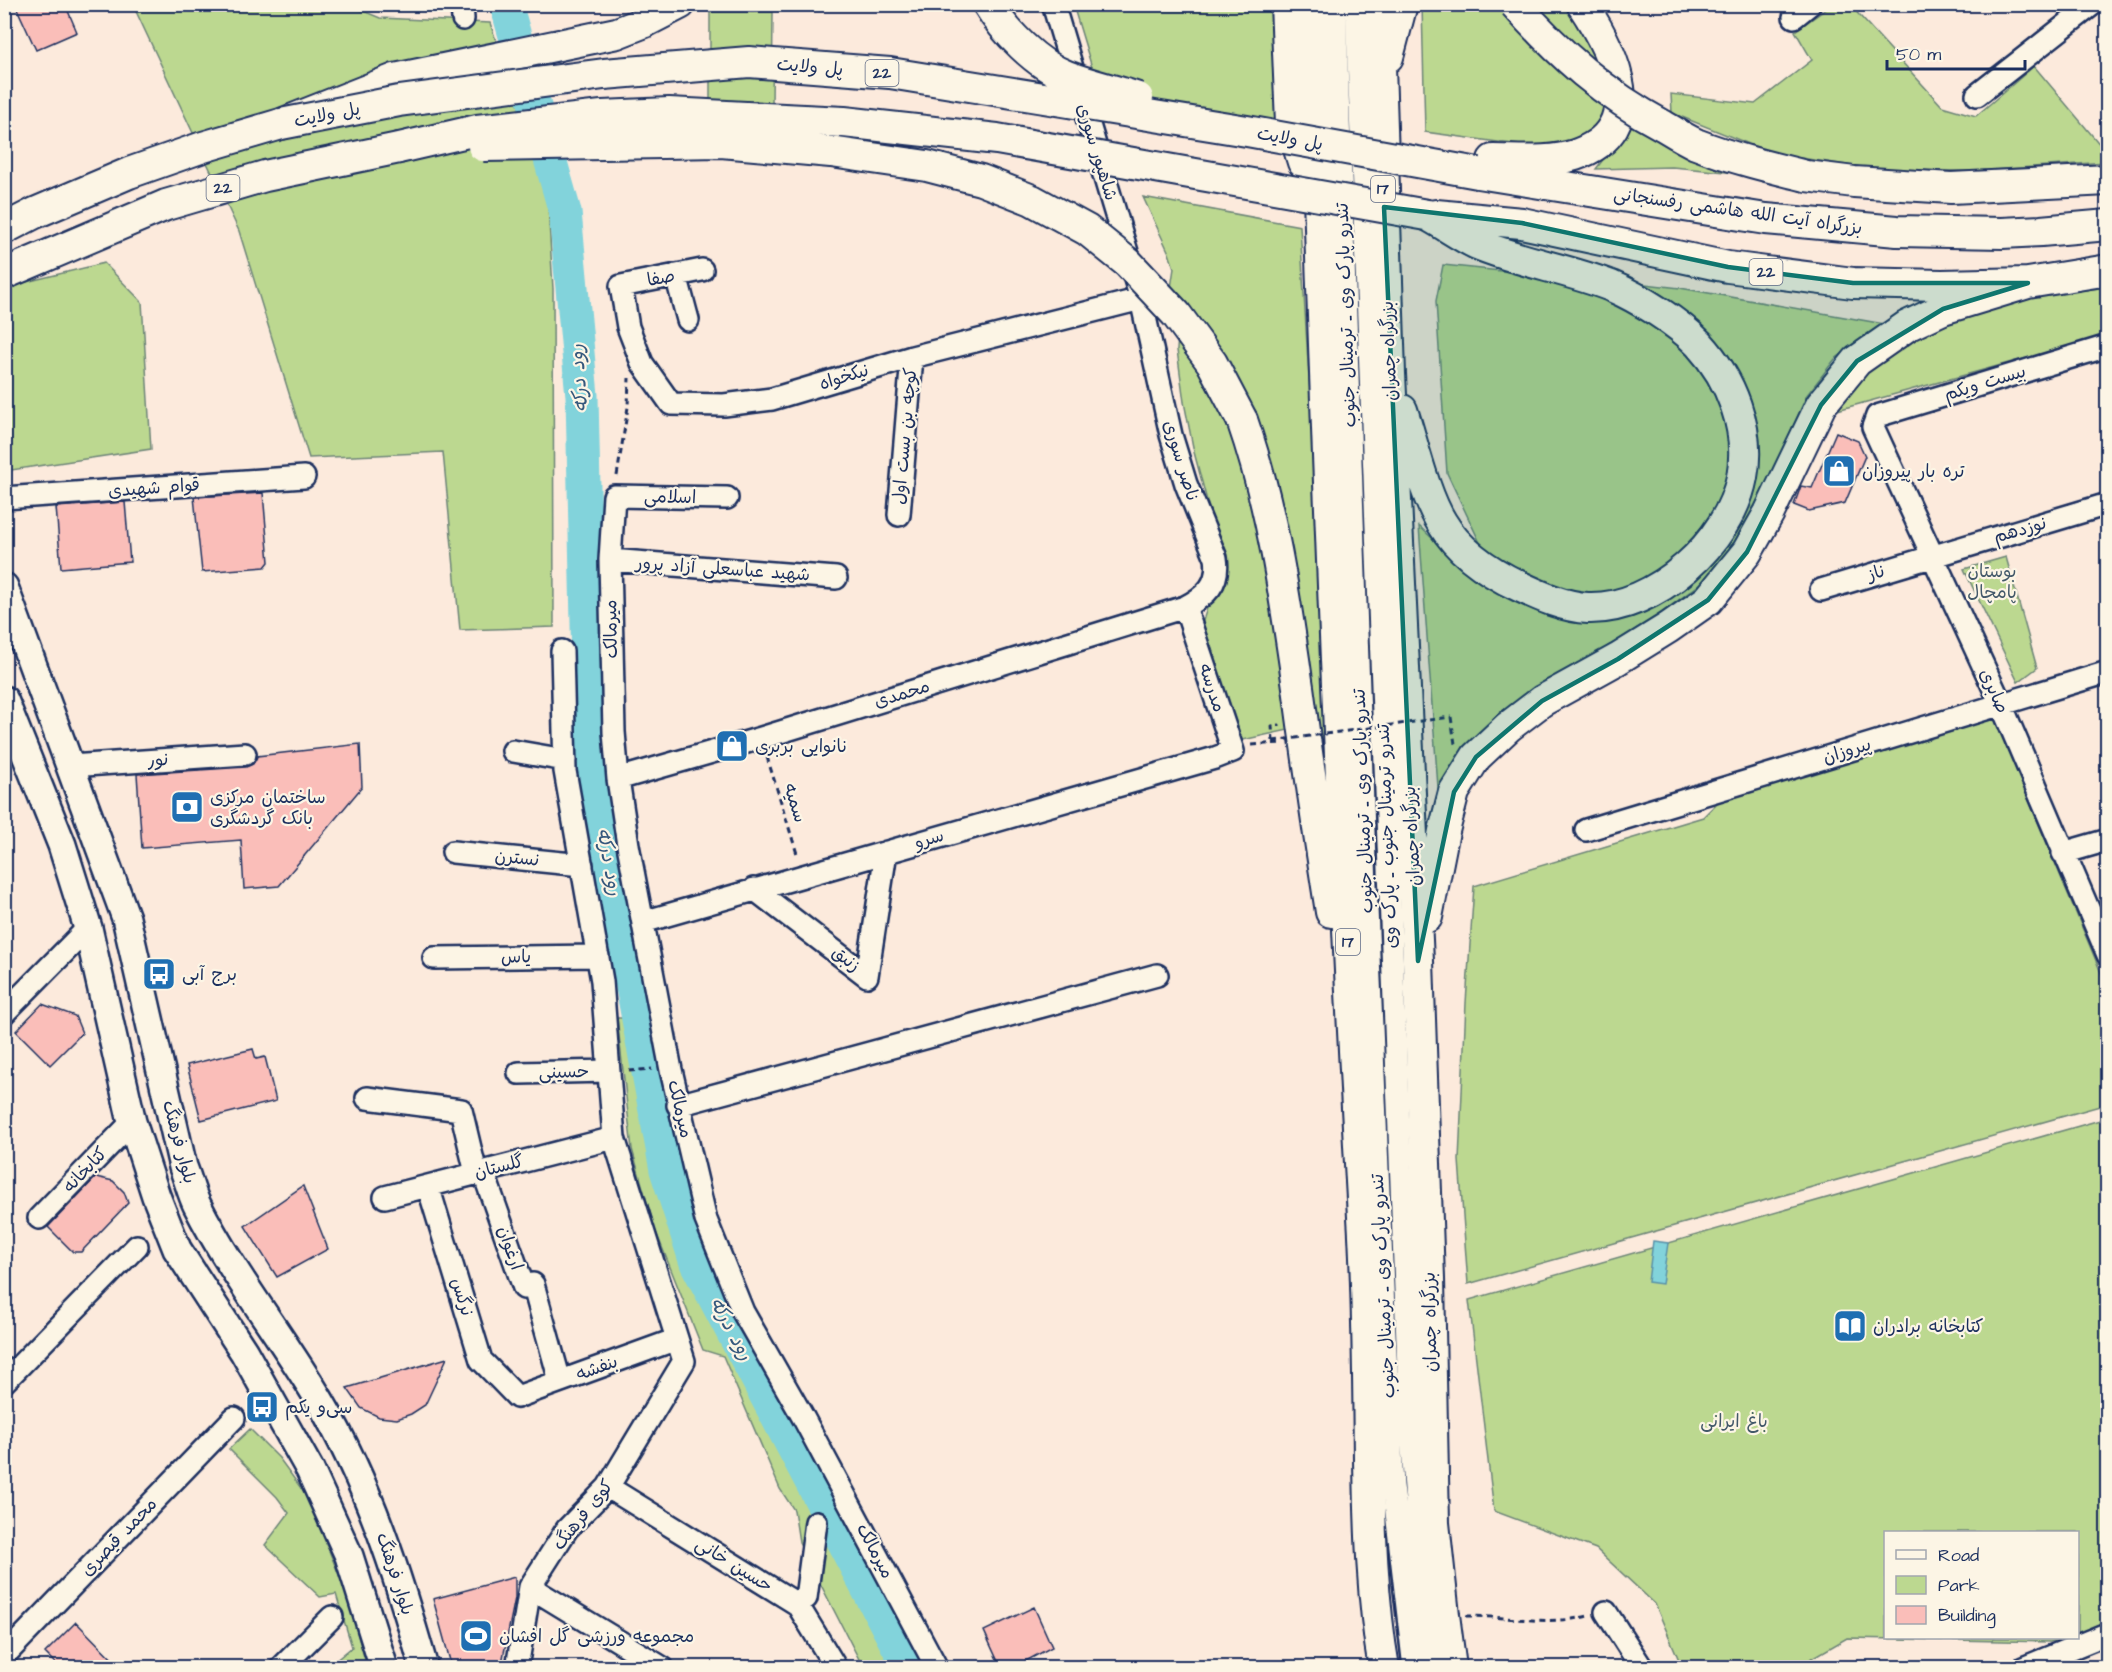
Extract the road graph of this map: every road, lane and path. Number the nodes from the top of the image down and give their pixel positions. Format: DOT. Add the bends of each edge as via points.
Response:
graph roads {
  1 [pos="680,4"];
  2 [pos="988,4"];
  3 [pos="1053,4"];
  4 [pos="1286,4"];
  5 [pos="1313,4"];
  6 [pos="1335,4"];
  7 [pos="1356,4"];
  8 [pos="1378,4"];
  9 [pos="1402,4"];
  10 [pos="1515,4"];
  11 [pos="1582,4"];
  12 [pos="2093,4"];
  13 [pos="1380,89"];
  14 [pos="1977,95"];
  15 [pos="281,124"];
  16 [pos="1248,131"];
  17 [pos="399,148"];
  18 [pos="1409,160"];
  19 [pos="1478,173"];
  20 [pos="2108,180"];
  21 [pos="1427,214"];
  22 [pos="1319,216"];
  23 [pos="2108,225"];
  24 [pos="4,229"];
  25 [pos="702,270"];
  26 [pos="2108,270"];
  27 [pos="4,274"];
  28 [pos="676,275"];
  29 [pos="2028,284"];
  30 [pos="621,286"];
  31 [pos="1141,299"];
  32 [pos="688,320"];
  33 [pos="2108,346"];
  34 [pos="912,357"];
  35 [pos="642,363"];
  36 [pos="1390,374"];
  37 [pos="1873,431"];
  38 [pos="304,477"];
  39 [pos="614,496"];
  40 [pos="4,498"];
  41 [pos="727,498"];
  42 [pos="2108,504"];
  43 [pos="899,515"];
  44 [pos="1932,556"];
  45 [pos="610,560"];
  46 [pos="836,578"];
  47 [pos="4,587"];
  48 [pos="1821,590"];
  49 [pos="1185,607"];
  50 [pos="562,651"];
  51 [pos="2108,672"];
  52 [pos="4,700"];
  53 [pos="2001,704"];
  54 [pos="1279,725"];
  55 [pos="761,738"];
  56 [pos="1281,743"];
  57 [pos="1456,748"];
  58 [pos="513,751"];
  59 [pos="245,754"];
  60 [pos="1224,754"];
  61 [pos="565,760"];
  62 [pos="71,766"];
  63 [pos="618,779"];
  64 [pos="1586,830"];
  65 [pos="2108,840"];
  66 [pos="453,852"];
  67 [pos="886,852"];
  68 [pos="2064,853"];
  69 [pos="1389,860"];
  70 [pos="1365,861"];
  71 [pos="582,865"];
  72 [pos="803,875"];
  73 [pos="754,889"];
  74 [pos="643,922"];
  75 [pos="88,928"];
  76 [pos="2108,955"];
  77 [pos="598,956"];
  78 [pos="434,958"];
  79 [pos="1418,961"];
  80 [pos="1157,975"];
  81 [pos="1350,1000"];
  82 [pos="4,1012"];
  83 [pos="653,1069"];
  84 [pos="609,1071"];
  85 [pos="632,1071"];
  86 [pos="519,1073"];
  87 [pos="367,1098"];
  88 [pos="678,1105"];
  89 [pos="132,1122"];
  90 [pos="614,1138"];
  91 [pos="480,1172"];
  92 [pos="428,1186"];
  93 [pos="385,1197"];
  94 [pos="39,1218"];
  95 [pos="137,1246"];
  96 [pos="677,1340"];
  97 [pos="560,1381"];
  98 [pos="4,1382"];
  99 [pos="517,1397"];
  100 [pos="234,1418"];
  101 [pos="608,1487"];
  102 [pos="816,1522"];
  103 [pos="531,1587"];
  104 [pos="797,1604"];
  105 [pos="1606,1612"];
  106 [pos="1444,1616"];
  107 [pos="332,1617"];
  108 [pos="2108,1638"];
  109 [pos="4,1656"];
  110 [pos="2057,1661"];
  111 [pos="281,1668"];
  112 [pos="384,1668"];
  113 [pos="424,1668"];
  114 [pos="517,1668"];
  115 [pos="663,1668"];
  116 [pos="836,1668"];
  117 [pos="937,1668"];
  118 [pos="1384,1668"];
  119 [pos="1414,1668"];
  120 [pos="1433,1668"];
  121 [pos="1451,1668"];
  122 [pos="1642,1668"];
  123 [pos="2023,1668"];
  1 -- 15 [label="highway, bridge" via="617,33 395,80"];
  2 -- 16 [label="highway, bridge" via="1006,29 1044,63 1065,75"];
  3 -- 31 [label="street, شاهپور سوری"];
  4 -- 22 [label="highway" via="1291,123"];
  5 -- 22 [label="highway, 17"];
  6 -- 70 [label="street, تندرو پارک وی ـ ترمینال جنوب"];
  7 -- 69 [label="street, تندرو ترمینال جنوب ـ پارک وی"];
  8 -- 13 [label="highway, بزرگراه چمران / 17"];
  9 -- 13 [label="highway"];
  10 -- 20 [label="highway, bridge" via="1548,42 1641,114 1695,143 1760,164 1806,176 1951,188"];
  11 -- 18 [label="highway" via="1607,51 1620,89 1618,118 1600,142 1573,156 1546,160"];
  12 -- 14 [label="street"];
  13 -- 36 [label="highway, بزرگراه چمران / 17"];
  15 -- 16 [label="highway, پل ولایت / 22, bridge" via="399,101 604,74 749,62 890,74"];
  15 -- 24 [label="highway, 22" via="129,173"];
  16 -- 18 [label="highway, پل ولایت / 22, bridge"];
  17 -- 21 [label="highway, 22, bridge" via="477,130 602,116 669,113 844,122 997,139"];
  17 -- 27 [label="highway, 22" via="277,174 166,205"];
  17 -- 81 [label="highway, bridge" via="721,142 917,164 981,180 1032,200 1078,225 1128,263 1176,314 1212,363 1242,420 1256,460 1287,610 1336,947"];
  18 -- 19 [label="highway, پل ولایت / 22, bridge"];
  19 -- 23 [label="highway, بزرگراه آیت الله هاشمی رفسنجانی / 22" via="1766,219 1897,231 2002,233"];
  21 -- 29 [label="highway, 22" via="1522,223 1728,267 1853,283"];
  21 -- 36 [label="highway" via="1477,243 1611,286 1684,330 1721,372 1738,409 1744,459 1738,492 1721,526 1696,559 1654,590 1607,607 1587,608 1534,594 1495,574 1465,551 1441,522"];
  22 -- 81 [label="highway, 17"];
  25 -- 28 [label="street, صفا"];
  26 -- 29 [label="highway, 22"];
  28 -- 30 [label="street, صفا"];
  28 -- 32 [label="street"];
  29 -- 79 [label="highway" via="1943,309 1907,326 1857,361 1821,405 1747,552 1708,600 1618,659 1542,701 1476,757 1454,792"];
  30 -- 35 [label="street, نیکخواه" via="628,327"];
  31 -- 34 [label="street, نیکخواه"];
  31 -- 49 [label="street, ناصر سوری" via="1171,435 1218,570 1210,590"];
  33 -- 37 [label="street, بیست ویکم" via="1877,416"];
  34 -- 35 [label="street, نیکخواه" via="772,399 724,405 671,404"];
  34 -- 43 [label="street, کوچه بن بست اول"];
  35 -- 39 [label="path" via="629,370 628,408"];
  36 -- 79 [label="highway, بزرگراه چمران / 17"];
  37 -- 44 [label="street, صابری"];
  38 -- 40 [label="street, قوام شهیدی"];
  39 -- 41 [label="street, اسلامی"];
  39 -- 45 [label="street, میرمالک"];
  42 -- 44 [label="street, نوزدهم"];
  44 -- 48 [label="street, ناز"];
  44 -- 53 [label="street, صابری"];
  45 -- 46 [label="street, شهید عباسعلی آزاد پرور"];
  45 -- 63 [label="street, میرمالک"];
  47 -- 62 [label="main road, بلوار فرهنگ"];
  49 -- 55 [label="street, محمدی"];
  49 -- 60 [label="street, مدرسه"];
  50 -- 61 [label="street"];
  51 -- 53 [label="street, پیروزان"];
  52 -- 75 [label="main road, بلوار فرهنگ" via="62,845"];
  53 -- 64 [label="street, پیروزان"];
  53 -- 68 [label="street, صابری"];
  54 -- 57 [label="path, bridge" via="1272,726 1274,741 1451,717"];
  55 -- 63 [label="street, محمدی"];
  55 -- 72 [label="path, سمیه"];
  56 -- 60 [label="path" via="1260,743"];
  58 -- 61 [label="street"];
  59 -- 62 [label="street, نور"];
  60 -- 67 [label="street, سرو"];
  61 -- 71 [label="street"];
  62 -- 113 [label="main road, بلوار فرهنگ" via="126,918 183,1167 196,1204 321,1402 369,1496"];
  63 -- 74 [label="street, میرمالک"];
  65 -- 68 [label="street"];
  66 -- 71 [label="street, نسترن"];
  67 -- 72 [label="street, سرو"];
  67 -- 73 [label="street, زنبق" via="867,975"];
  68 -- 76 [label="street, صابری"];
  69 -- 70 [label="street"];
  69 -- 120 [label="street, تندرو ترمینال جنوب ـ پارک وی" via="1410,1420"];
  70 -- 119 [label="street, تندرو پارک وی ـ ترمینال جنوب" via="1393,1486"];
  71 -- 77 [label="street"];
  72 -- 73 [label="street, سرو"];
  73 -- 74 [label="street, سرو"];
  74 -- 88 [label="street, میرمالک"];
  75 -- 82 [label="street"];
  75 -- 89 [label="main road, بلوار فرهنگ"];
  77 -- 78 [label="street, یاس"];
  77 -- 84 [label="street"];
  79 -- 106 [label="highway, بزرگراه چمران / 17" via="1434,1523"];
  80 -- 88 [label="street"];
  81 -- 118 [label="highway, 17" via="1366,1262 1370,1516"];
  83 -- 85 [label="path"];
  84 -- 86 [label="street, حسینی"];
  84 -- 90 [label="street"];
  87 -- 91 [label="street" via="461,1110"];
  88 -- 117 [label="street, میرمالک" via="706,1220 743,1312"];
  89 -- 94 [label="street, کتابخانه"];
  89 -- 112 [label="main road, بلوار فرهنگ" via="177,1250 244,1352 310,1470 349,1556"];
  90 -- 91 [label="street, گلستان"];
  90 -- 96 [label="street"];
  91 -- 92 [label="street, گلستان"];
  91 -- 97 [label="street, ارغوان" via="524,1288 533,1284"];
  92 -- 93 [label="street, گلستان"];
  92 -- 99 [label="street, نرگس" via="481,1360"];
  95 -- 98 [label="street"];
  96 -- 97 [label="street, بنفشه"];
  96 -- 101 [label="street, کوی فرهنگ" via="684,1361"];
  97 -- 99 [label="street, بنفشه"];
  100 -- 109 [label="street, محمد قیصری"];
  101 -- 103 [label="street, کوی فرهنگ" via="567,1530"];
  101 -- 104 [label="street, حسین خانی"];
  102 -- 104 [label="street" via="806,1598"];
  103 -- 114 [label="street, کوی فرهنگ"];
  103 -- 115 [label="street"];
  104 -- 116 [label="street, حسین خانی"];
  105 -- 106 [label="path" via="1574,1620 1540,1621"];
  105 -- 122 [label="street"];
  106 -- 121 [label="highway, بزرگراه چمران / 17"];
  107 -- 111 [label="street"];
  108 -- 110 [label="street" via="2104,1635"];
  110 -- 123 [label="street"];
}
